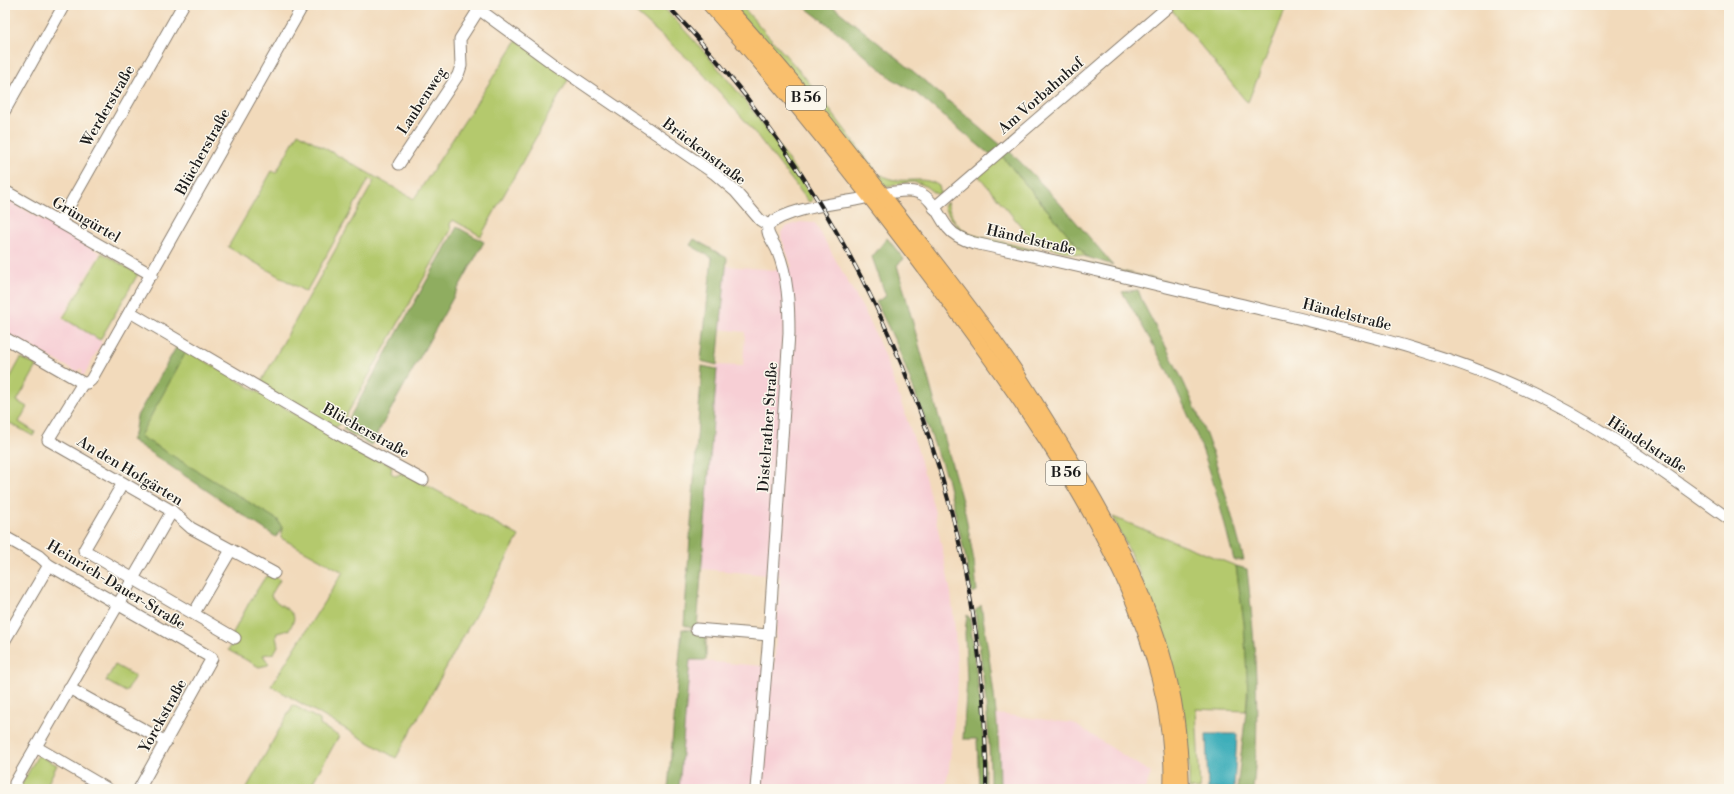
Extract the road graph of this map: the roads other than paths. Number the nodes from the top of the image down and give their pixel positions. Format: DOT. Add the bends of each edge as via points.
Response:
graph roads {
  1 [pos="64,5"];
  2 [pos="183,5"];
  3 [pos="303,5"];
  4 [pos="710,5"];
  5 [pos="725,5"];
  6 [pos="1167,6"];
  7 [pos="476,7"];
  8 [pos="5,110"];
  9 [pos="399,164"];
  10 [pos="5,191"];
  11 [pos="876,196"];
  12 [pos="934,208"];
  13 [pos="60,222"];
  14 [pos="768,225"];
  15 [pos="152,275"];
  16 [pos="130,312"];
  17 [pos="5,338"];
  18 [pos="85,383"];
  19 [pos="423,480"];
  20 [pos="123,483"];
  21 [pos="172,511"];
  22 [pos="1729,519"];
  23 [pos="5,537"];
  24 [pos="231,550"];
  25 [pos="49,565"];
  26 [pos="274,574"];
  27 [pos="132,579"];
  28 [pos="118,604"];
  29 [pos="194,613"];
  30 [pos="696,629"];
  31 [pos="769,635"];
  32 [pos="235,638"];
  33 [pos="5,640"];
  34 [pos="212,658"];
  35 [pos="69,688"];
  36 [pos="166,742"];
  37 [pos="36,747"];
  38 [pos="15,784"];
  39 [pos="108,789"];
  40 [pos="138,789"];
  41 [pos="756,789"];
  42 [pos="1171,789"];
  43 [pos="1182,789"];
  1 -- 8 [label="street"];
  2 -- 13 [label="street, Werderstraße"];
  3 -- 15 [label="street, Blücherstraße"];
  4 -- 11 [label="main road, B 56"];
  5 -- 11 [label="main road, B 56" via="776,61"];
  6 -- 12 [label="street, Am Vorbahnhof"];
  7 -- 9 [label="street, Laubenweg" via="460,39 461,66 458,75"];
  7 -- 14 [label="street, Brückenstraße" via="551,62 715,174"];
  10 -- 13 [label="street, Grüngürtel"];
  11 -- 12 [label="street" via="906,191 919,193"];
  11 -- 14 [label="street" via="797,212"];
  11 -- 42 [label="main road, B 56" via="1017,398 1079,494 1104,540 1144,628 1158,676 1169,729"];
  11 -- 43 [label="main road, B 56" via="1013,368 1114,535 1140,589 1166,667 1180,742"];
  12 -- 22 [label="street, Händelstraße" via="948,228 974,243 1382,338 1468,366 1547,401 1636,455"];
  13 -- 15 [label="street, Grüngürtel"];
  14 -- 31 [label="street, Distelrather Straße" via="767,230 783,268 789,311"];
  15 -- 16 [label="street, Blücherstraße"];
  16 -- 18 [label="street, Blücherstraße" via="91,380"];
  16 -- 19 [label="street, Blücherstraße" via="262,390"];
  17 -- 18 [label="street"];
  18 -- 20 [label="street, An den Hofgärten" via="48,440"];
  20 -- 21 [label="street, An den Hofgärten"];
  20 -- 27 [label="street" via="84,550"];
  21 -- 24 [label="street, An den Hofgärten" via="192,528"];
  21 -- 27 [label="street"];
  23 -- 25 [label="street, Heinrich-Dauer-Straße" via="39,556"];
  24 -- 26 [label="street, An den Hofgärten"];
  24 -- 29 [label="street"];
  25 -- 28 [label="street, Heinrich-Dauer-Straße"];
  25 -- 33 [label="street"];
  27 -- 28 [label="street"];
  27 -- 29 [label="street"];
  28 -- 34 [label="street, Heinrich-Dauer-Straße"];
  28 -- 35 [label="street"];
  29 -- 32 [label="street"];
  30 -- 31 [label="street"];
  31 -- 41 [label="street, Distelrather Straße"];
  34 -- 36 [label="street, Yorckstraße"];
  35 -- 36 [label="street"];
  35 -- 37 [label="street"];
  36 -- 40 [label="street, Yorckstraße"];
  37 -- 38 [label="street"];
  37 -- 39 [label="street"];
}
